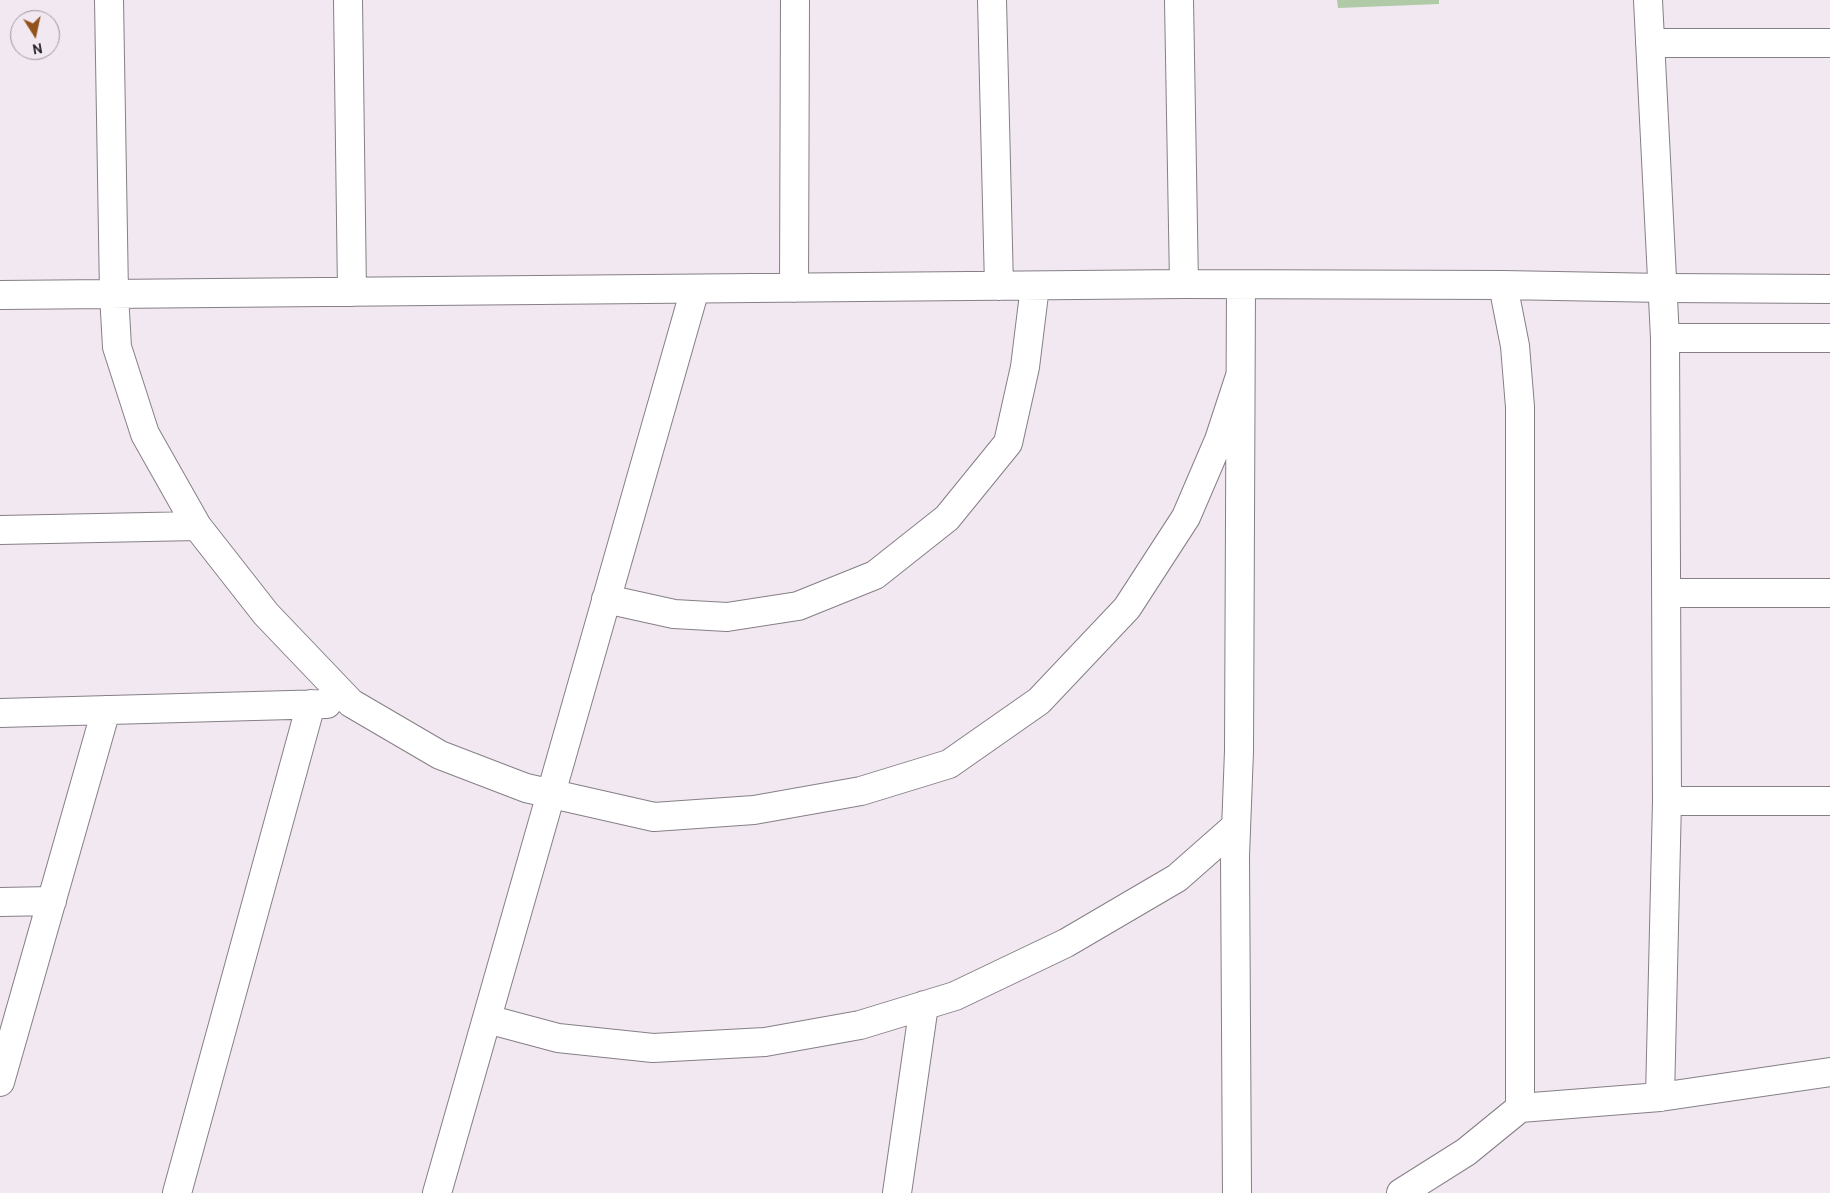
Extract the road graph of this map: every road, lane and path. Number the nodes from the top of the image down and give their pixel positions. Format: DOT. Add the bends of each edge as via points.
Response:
graph roads {
  1 [pos="109,0"];
  2 [pos="348,0"];
  3 [pos="795,0"];
  4 [pos="992,0"];
  5 [pos="1179,0"];
  6 [pos="1648,0"];
  7 [pos="1830,42"];
  8 [pos="1650,44"];
  9 [pos="1184,284"];
  10 [pos="1241,285"];
  11 [pos="1503,285"];
  12 [pos="999,286"];
  13 [pos="1035,286"];
  14 [pos="794,288"];
  15 [pos="1664,288"];
  16 [pos="695,289"];
  17 [pos="1830,290"];
  18 [pos="352,292"];
  19 [pos="114,294"];
  20 [pos="0,295"];
  21 [pos="1665,338"];
  22 [pos="1830,338"];
  23 [pos="1240,376"];
  24 [pos="197,526"];
  25 [pos="0,530"];
  26 [pos="1666,593"];
  27 [pos="1830,593"];
  28 [pos="606,599"];
  29 [pos="351,703"];
  30 [pos="311,704"];
  31 [pos="106,710"];
  32 [pos="0,713"];
  33 [pos="550,794"];
  34 [pos="1667,801"];
  35 [pos="1830,801"];
  36 [pos="1236,826"];
  37 [pos="52,901"];
  38 [pos="0,902"];
  39 [pos="924,1006"];
  40 [pos="487,1018"];
  41 [pos="1830,1072"];
  42 [pos="0,1082"];
  43 [pos="1660,1097"];
  44 [pos="1520,1108"];
  45 [pos="177,1193"];
  46 [pos="437,1193"];
  47 [pos="897,1193"];
  48 [pos="1237,1193"];
  49 [pos="1401,1193"];
  1 -- 19 [label="street"];
  2 -- 18 [label="street"];
  3 -- 14 [label="street"];
  4 -- 12 [label="street"];
  5 -- 9 [label="street"];
  6 -- 8 [label="street"];
  7 -- 8 [label="street"];
  8 -- 15 [label="street"];
  9 -- 10 [label="street"];
  9 -- 13 [label="street"];
  10 -- 11 [label="street"];
  10 -- 23 [label="street"];
  11 -- 15 [label="street"];
  11 -- 44 [label="street" via="1515,346 1520,407"];
  12 -- 13 [label="street"];
  12 -- 14 [label="street"];
  13 -- 28 [label="street" via="1025,367 1008,443 948,518 875,575 798,606 728,617 674,614"];
  14 -- 16 [label="street"];
  15 -- 17 [label="street"];
  15 -- 21 [label="street"];
  16 -- 18 [label="street"];
  16 -- 28 [label="street"];
  18 -- 19 [label="street"];
  19 -- 20 [label="street"];
  19 -- 24 [label="street" via="117,348 145,434"];
  21 -- 22 [label="street"];
  21 -- 26 [label="street"];
  23 -- 33 [label="street" via="1219,440 1186,517 1127,608 1039,700 948,764 861,791 744,810 654,816"];
  23 -- 36 [label="street"];
  24 -- 25 [label="street"];
  24 -- 29 [label="street" via="266,614"];
  26 -- 27 [label="street"];
  26 -- 34 [label="street"];
  28 -- 33 [label="street"];
  29 -- 30 [label="street"];
  29 -- 33 [label="street" via="440,755"];
  30 -- 31 [label="street"];
  30 -- 45 [label="street"];
  31 -- 32 [label="street"];
  31 -- 37 [label="street"];
  33 -- 40 [label="street"];
  34 -- 35 [label="street"];
  34 -- 43 [label="street"];
  36 -- 39 [label="street" via="1177,878 1074,938 955,996"];
  36 -- 48 [label="street"];
  37 -- 38 [label="street"];
  37 -- 42 [label="street"];
  39 -- 40 [label="street" via="860,1025 765,1042 653,1048 558,1038"];
  39 -- 47 [label="street"];
  40 -- 46 [label="street"];
  41 -- 43 [label="street"];
  43 -- 44 [label="street"];
  44 -- 49 [label="street" via="1466,1152"];
}
